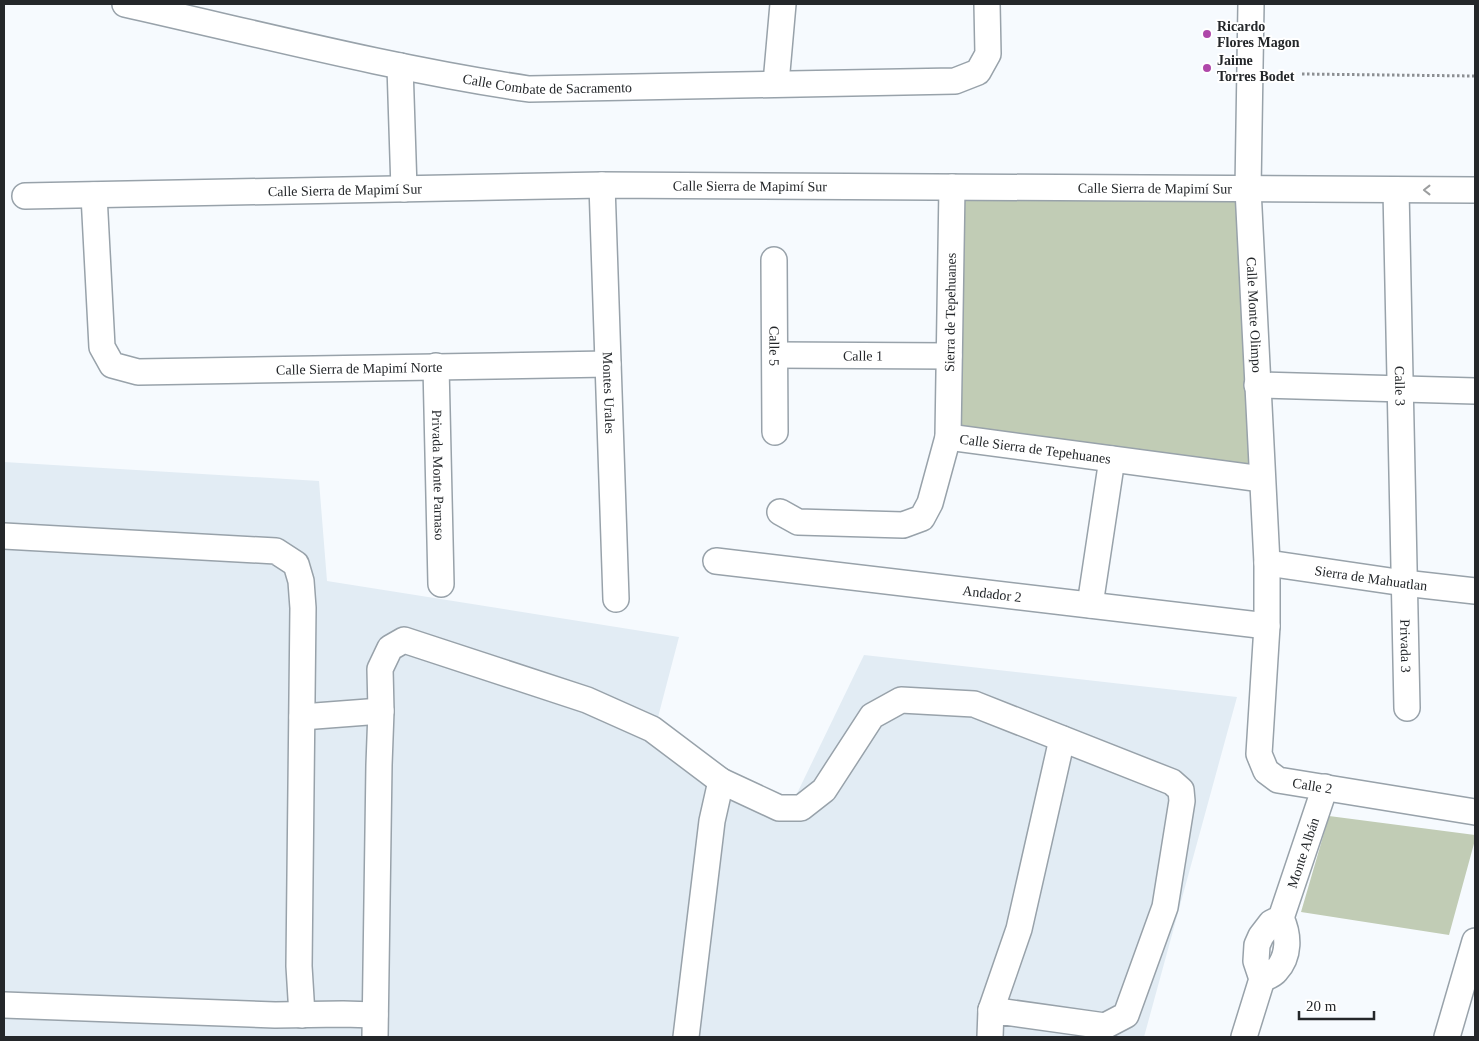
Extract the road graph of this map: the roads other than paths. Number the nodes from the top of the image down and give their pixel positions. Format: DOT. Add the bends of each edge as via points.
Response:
graph roads {
  1 [pos="125,4"];
  2 [pos="783,4"];
  3 [pos="987,4"];
  4 [pos="1251,4"];
  5 [pos="400,66"];
  6 [pos="776,83"];
  7 [pos="602,185"];
  8 [pos="952,187"];
  9 [pos="404,188"];
  10 [pos="1248,189"];
  11 [pos="1396,190"];
  12 [pos="1475,190"];
  13 [pos="94,195"];
  14 [pos="26,196"];
  15 [pos="774,260"];
  16 [pos="775,355"];
  17 [pos="949,356"];
  18 [pos="608,364"];
  19 [pos="436,366"];
  20 [pos="1257,385"];
  21 [pos="1400,389"];
  22 [pos="1475,391"];
  23 [pos="775,432"];
  24 [pos="948,437"];
  25 [pos="1112,459"];
  26 [pos="1262,478"];
  27 [pos="780,512"];
  28 [pos="4,536"];
  29 [pos="716,561"];
  30 [pos="1267,563"];
  31 [pos="1404,583"];
  32 [pos="441,584"];
  33 [pos="1475,591"];
  34 [pos="616,599"];
  35 [pos="1090,605"];
  36 [pos="1267,626"];
  37 [pos="1407,708"];
  38 [pos="381,711"];
  39 [pos="302,717"];
  40 [pos="1062,739"];
  41 [pos="721,781"];
  42 [pos="1324,787"];
  43 [pos="1475,812"];
  44 [pos="1474,944"];
  45 [pos="4,1005"];
  46 [pos="992,1010"];
  47 [pos="302,1015"];
  48 [pos="375,1026"];
  49 [pos="686,1037"];
  50 [pos="990,1037"];
  51 [pos="1244,1037"];
  52 [pos="1447,1037"];
  1 -- 5 [label="street, Calle Combate de Sacramento"];
  2 -- 6 [label="street"];
  3 -- 6 [label="street, Calle Combate de Sacramento" via="988,54 978,72 955,81"];
  4 -- 10 [label="street, Calle Monte Olimpo"];
  5 -- 6 [label="street, Calle Combate de Sacramento" via="528,89"];
  5 -- 9 [label="street"];
  7 -- 8 [label="street, Calle Sierra de Mapimí Sur"];
  7 -- 9 [label="street, Calle Sierra de Mapimí Sur"];
  7 -- 18 [label="street, Montes Urales"];
  8 -- 10 [label="street, Calle Sierra de Mapimí Sur"];
  8 -- 17 [label="street, Sierra de Tepehuanes"];
  9 -- 13 [label="street, Calle Sierra de Mapimí Sur"];
  10 -- 11 [label="street, Calle Sierra de Mapimí Sur"];
  10 -- 20 [label="street, Calle Monte Olimpo"];
  12 -- 11 [label="street, Calle Sierra de Mapimí Sur, one-way"];
  11 -- 21 [label="street, Calle 3"];
  13 -- 14 [label="street, Calle Sierra de Mapimí Sur"];
  13 -- 19 [label="street, Calle Sierra de Mapimí Norte" via="102,347 112,365 138,372"];
  15 -- 16 [label="street, Calle 5"];
  16 -- 17 [label="street, Calle 1"];
  16 -- 23 [label="street, Calle 5"];
  17 -- 24 [label="street, Sierra de Tepehuanes"];
  18 -- 19 [label="street, Calle Sierra de Mapimí Norte"];
  18 -- 34 [label="street, Montes Urales"];
  19 -- 32 [label="street, Privada Monte Parnaso"];
  20 -- 21 [label="street"];
  20 -- 26 [label="street, Calle Monte Olimpo"];
  21 -- 22 [label="street"];
  21 -- 31 [label="street, Calle 3"];
  24 -- 25 [label="street, Calle Sierra de Tepehuanes"];
  24 -- 27 [label="street, Calle Sierra de Tepehuanes" via="930,503 922,518 903,524 798,522"];
  25 -- 26 [label="street, Calle Sierra de Tepehuanes"];
  25 -- 35 [label="street"];
  26 -- 30 [label="street, Calle Monte Olimpo"];
  28 -- 39 [label="street" via="276,552 296,564 303,608"];
  29 -- 35 [label="street, Andador 2"];
  30 -- 31 [label="street, Sierra de Mahuatlan"];
  30 -- 36 [label="street, Calle Monte Olimpo"];
  31 -- 33 [label="street, Sierra de Mahuatlan"];
  31 -- 37 [label="street, Privada 3"];
  35 -- 36 [label="street, Andador 2"];
  36 -- 42 [label="street, Calle 2" via="1259,754 1266,771 1278,780"];
  38 -- 39 [label="street"];
  38 -- 41 [label="street" via="380,669 390,648 404,640 586,700 652,729"];
  38 -- 48 [label="street"];
  39 -- 47 [label="street" via="299,966"];
  40 -- 41 [label="street" via="974,704 901,700 872,716 824,790 801,808 779,808"];
  40 -- 46 [label="street" via="1019,929"];
  40 -- 46 [label="street" via="1172,782 1181,790 1166,907 1126,1015 1105,1026"];
  41 -- 49 [label="street" via="712,821"];
  42 -- 43 [label="street, Calle 2"];
  42 -- 51 [label="street, Monte Albán" via="1281,918 1271,923 1257,945 1256,961 1262,979"];
  44 -- 52 [label="street" via="1456,961 1449,978 1448,995 1455,1009"];
  45 -- 47 [label="street"];
  46 -- 50 [label="street"];
  47 -- 48 [label="street" via="343,1014"];
}
